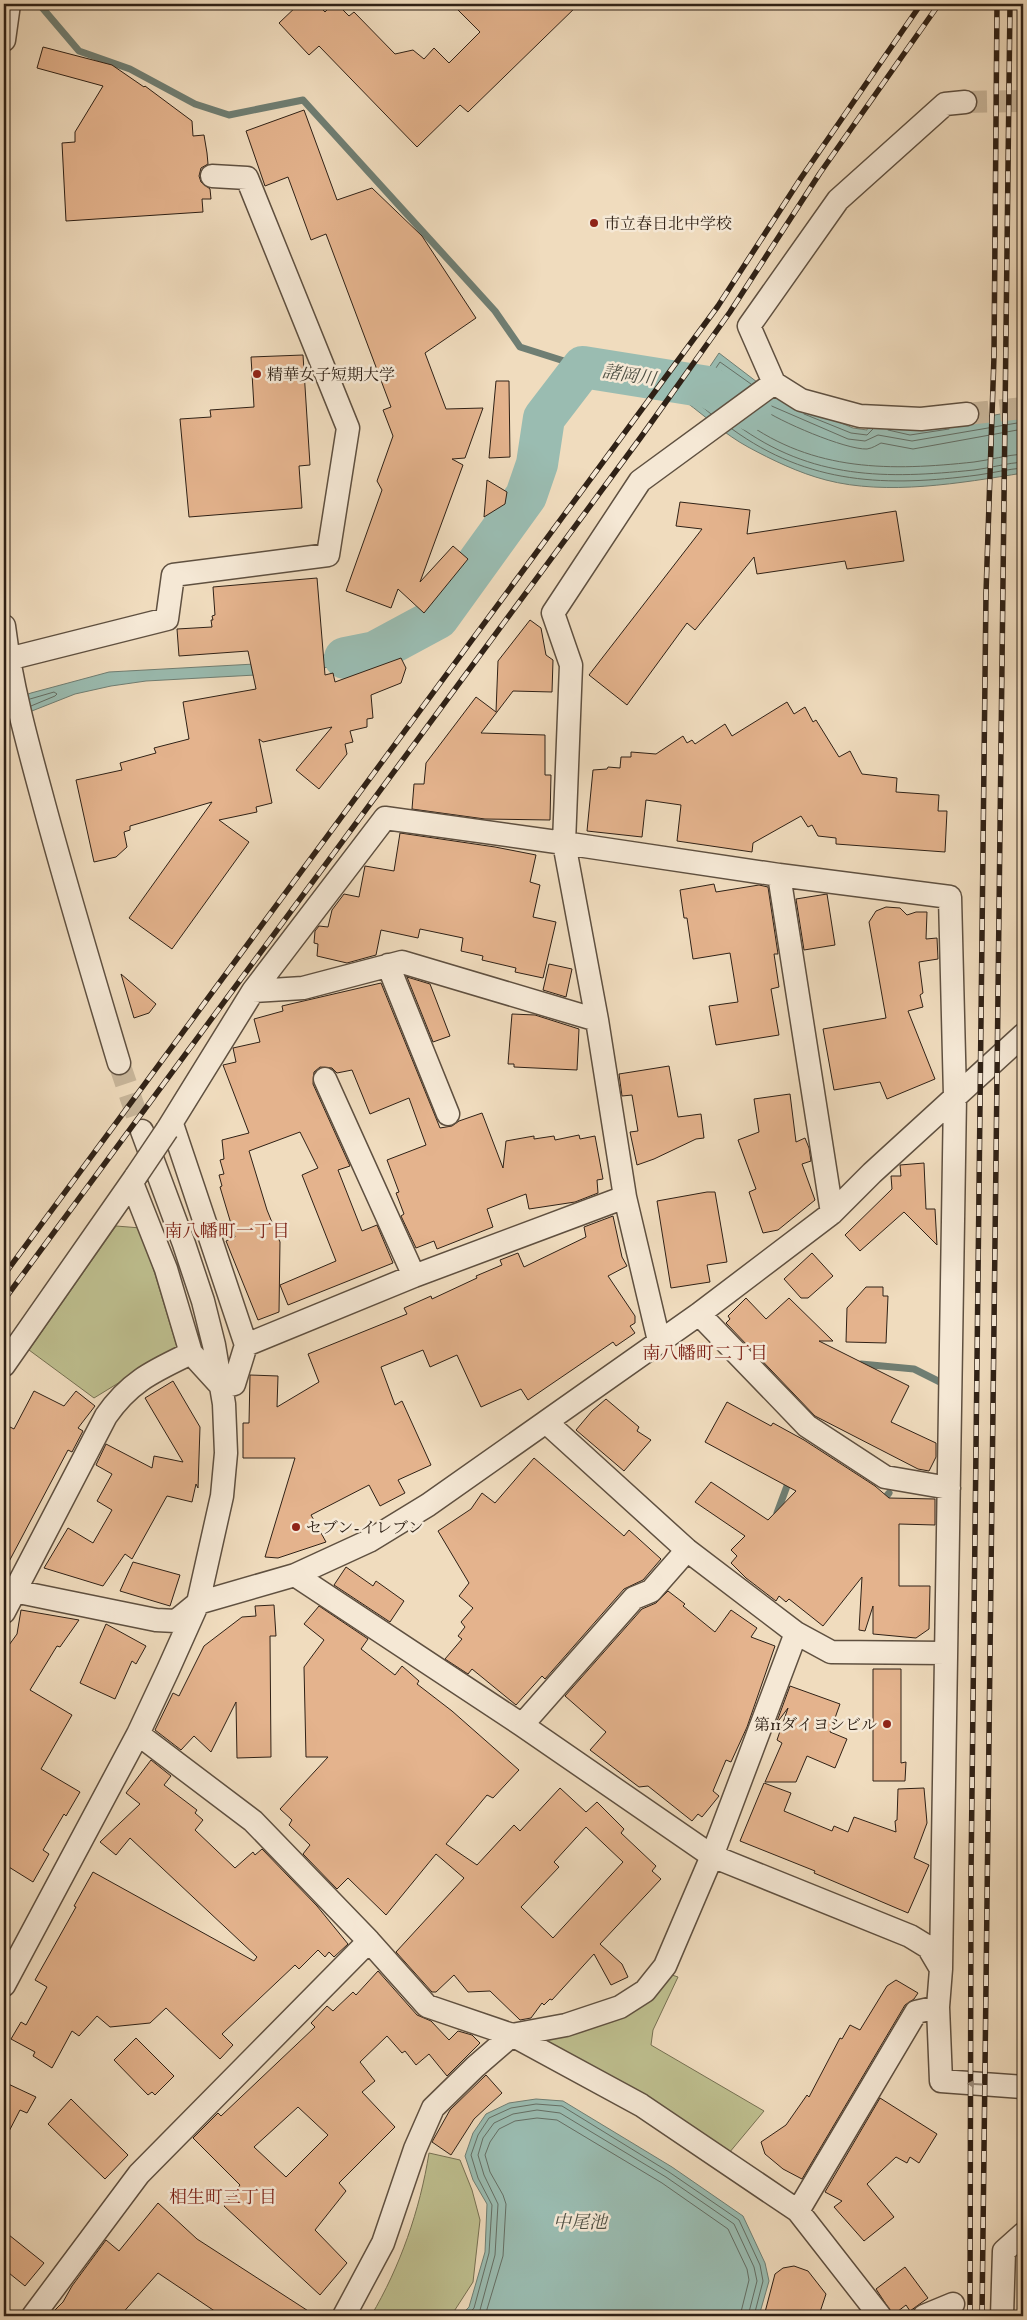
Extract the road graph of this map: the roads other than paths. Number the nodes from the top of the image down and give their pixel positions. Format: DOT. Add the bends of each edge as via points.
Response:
graph roads {
  1 [pos="9,4"];
  2 [pos="4,40"];
  3 [pos="965,102"];
  4 [pos="212,176"];
  5 [pos="774,383"];
  6 [pos="967,414"];
  7 [pos="4,626"];
  8 [pos="8,670"];
  9 [pos="564,843"];
  10 [pos="779,875"];
  11 [pos="388,965"];
  12 [pos="253,991"];
  13 [pos="597,1020"];
  14 [pos="1023,1035"];
  15 [pos="119,1063"];
  16 [pos="325,1079"];
  17 [pos="955,1096"];
  18 [pos="448,1114"];
  19 [pos="170,1127"];
  20 [pos="142,1131"];
  21 [pos="134,1180"];
  22 [pos="625,1197"];
  23 [pos="832,1213"];
  24 [pos="414,1276"];
  25 [pos="699,1314"];
  26 [pos="659,1342"];
  27 [pos="246,1345"];
  28 [pos="191,1353"];
  29 [pos="4,1366"];
  30 [pos="222,1387"];
  31 [pos="546,1422"];
  32 [pos="949,1488"];
  33 [pos="687,1550"];
  34 [pos="295,1575"];
  35 [pos="10,1590"];
  36 [pos="198,1603"];
  37 [pos="4,1612"];
  38 [pos="796,1633"];
  39 [pos="946,1653"];
  40 [pos="522,1725"];
  41 [pos="138,1734"];
  42 [pos="712,1856"];
  43 [pos="369,1941"];
  44 [pos="941,1969"];
  45 [pos="4,1985"];
  46 [pos="938,2007"];
  47 [pos="512,2035"];
  48 [pos="1023,2087"];
  49 [pos="798,2210"];
  50 [pos="1023,2234"];
  51 [pos="953,2304"];
  52 [pos="33,2316"];
  53 [pos="344,2316"];
  54 [pos="880,2316"];
  55 [pos="924,2316"];
  56 [pos="1002,2316"];
  1 -- 2 [label="street"];
  3 -- 5 [label="street" via="945,104 838,200 749,326"];
  4 -- 8 [label="street" via="247,178 348,428 328,555 173,575 167,619"];
  5 -- 6 [label="street" via="800,400 860,416 921,420"];
  5 -- 9 [label="street" via="640,482 553,613 571,666"];
  7 -- 8 [label="street"];
  8 -- 15 [label="street" via="68,894"];
  9 -- 10 [label="street"];
  9 -- 12 [label="street" via="385,818"];
  9 -- 13 [label="street"];
  10 -- 17 [label="street" via="950,897"];
  10 -- 23 [label="street"];
  11 -- 12 [label="street" via="303,988"];
  11 -- 13 [label="street" via="402,962"];
  11 -- 18 [label="street"];
  12 -- 19 [label="street"];
  13 -- 22 [label="street"];
  14 -- 17 [label="street"];
  16 -- 24 [label="street"];
  17 -- 23 [label="street"];
  17 -- 32 [label="street"];
  19 -- 21 [label="street, bridge"];
  19 -- 27 [label="street"];
  20 -- 30 [label="street" via="203,1301"];
  21 -- 28 [label="street" via="166,1269"];
  21 -- 29 [label="street"];
  22 -- 24 [label="street"];
  22 -- 26 [label="street"];
  23 -- 25 [label="street"];
  24 -- 27 [label="street"];
  25 -- 26 [label="street"];
  25 -- 32 [label="street" via="807,1426 885,1476"];
  26 -- 31 [label="street"];
  27 -- 30 [label="street" via="234,1384"];
  28 -- 30 [label="street"];
  28 -- 35 [label="street" via="154,1371 121,1395 106,1416"];
  30 -- 36 [label="street" via="226,1453 222,1496"];
  31 -- 33 [label="street"];
  31 -- 34 [label="street" via="369,1542"];
  32 -- 39 [label="street"];
  33 -- 38 [label="street"];
  33 -- 40 [label="street" via="651,1591 634,1598"];
  34 -- 36 [label="street"];
  34 -- 40 [label="street"];
  35 -- 36 [label="street" via="156,1620 176,1621"];
  35 -- 37 [label="street"];
  36 -- 41 [label="street"];
  38 -- 39 [label="street" via="831,1652"];
  38 -- 42 [label="street"];
  39 -- 44 [label="street"];
  40 -- 42 [label="street"];
  41 -- 43 [label="street" via="253,1821"];
  41 -- 45 [label="street"];
  42 -- 44 [label="street" via="910,1936 928,1946"];
  42 -- 47 [label="street" via="665,1966 645,1991 620,2007 566,2025"];
  43 -- 47 [label="street" via="427,2006"];
  43 -- 52 [label="street" via="139,2174"];
  44 -- 46 [label="street"];
  48 -- 46 [label="street, one-way" via="941,2081"];
  46 -- 49 [label="street" via="916,2012"];
  47 -- 49 [label="street" via="641,2105"];
  47 -- 53 [label="street" via="434,2108 415,2149 383,2244"];
  49 -- 54 [label="street"];
  50 -- 56 [label="street" via="1004,2251"];
  51 -- 55 [label="street"];
}
